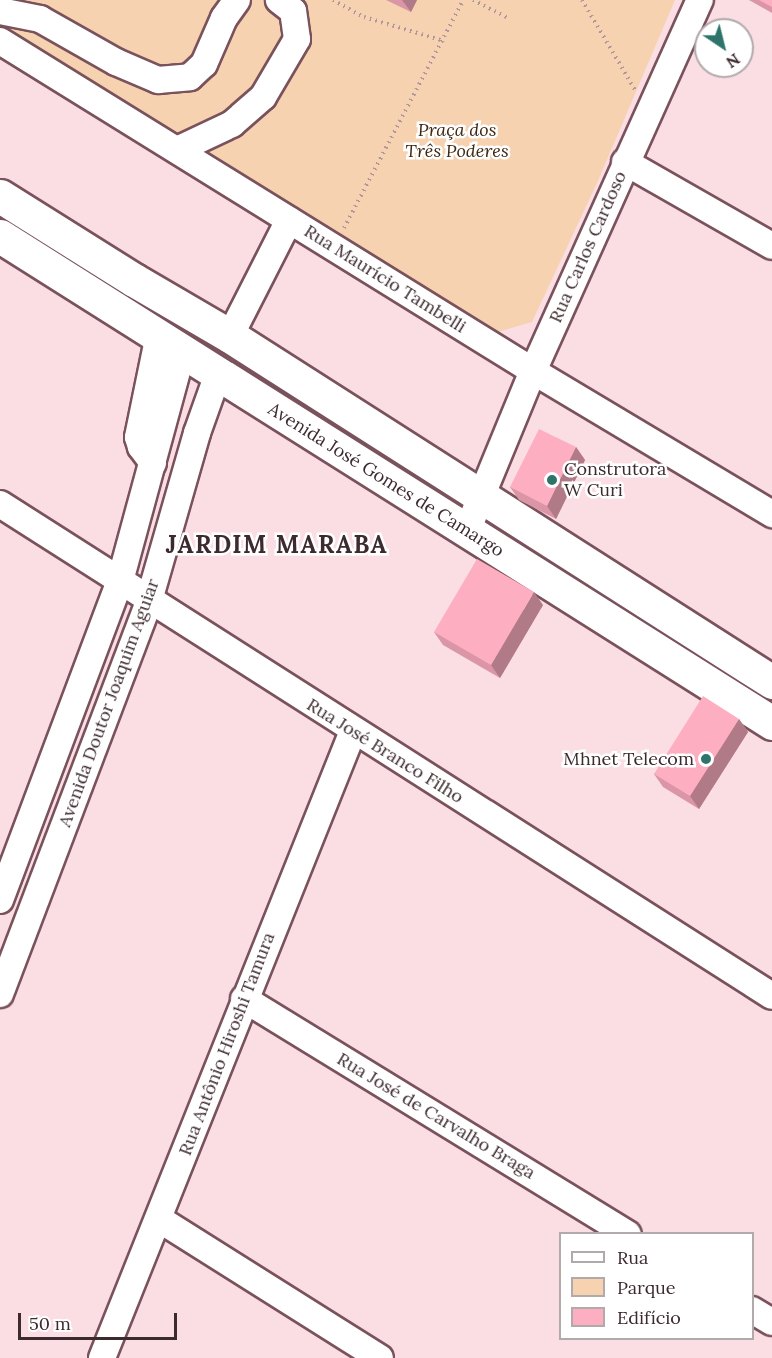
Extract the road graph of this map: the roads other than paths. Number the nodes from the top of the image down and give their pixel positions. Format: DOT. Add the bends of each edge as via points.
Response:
graph roads {
  1 [pos="237,0"];
  2 [pos="279,0"];
  3 [pos="700,0"];
  4 [pos="0,11"];
  5 [pos="0,40"];
  6 [pos="177,150"];
  7 [pos="625,162"];
  8 [pos="0,196"];
  9 [pos="289,220"];
  10 [pos="0,236"];
  11 [pos="772,246"];
  12 [pos="230,336"];
  13 [pos="171,343"];
  14 [pos="533,371"];
  15 [pos="218,374"];
  16 [pos="482,497"];
  17 [pos="0,504"];
  18 [pos="772,514"];
  19 [pos="466,531"];
  20 [pos="120,581"];
  21 [pos="149,600"];
  22 [pos="772,682"];
  23 [pos="772,723"];
  24 [pos="353,731"];
  25 [pos="0,900"];
  26 [pos="0,994"];
  27 [pos="772,996"];
  28 [pos="244,999"];
  29 [pos="159,1219"];
  30 [pos="626,1232"];
  31 [pos="754,1311"];
  32 [pos="772,1322"];
  33 [pos="102,1358"];
  34 [pos="380,1358"];
  1 -- 4 [label="street" via="224,18 204,64 190,77 158,80 116,62 40,19"];
  2 -- 6 [label="street" via="293,11 297,39 263,97 232,124"];
  3 -- 7 [label="street, Rua Carlos Cardoso"];
  5 -- 6 [label="street, Rua Maurício Tambelli"];
  6 -- 9 [label="street, Rua Maurício Tambelli"];
  7 -- 11 [label="street"];
  7 -- 14 [label="street, Rua Carlos Cardoso"];
  8 -- 12 [label="main road, Avenida José Gomes de Camargo"];
  9 -- 12 [label="street"];
  9 -- 14 [label="street, Rua Maurício Tambelli"];
  10 -- 13 [label="main road, Avenida José Gomes de Camargo"];
  12 -- 16 [label="main road, Avenida José Gomes de Camargo"];
  13 -- 15 [label="main road, Avenida José Gomes de Camargo"];
  13 -- 20 [label="street, Avenida Doutor Joaquim Aguiar" via="138,437 153,464"];
  14 -- 16 [label="street, Rua Carlos Cardoso"];
  14 -- 18 [label="street, Rua Maurício Tambelli"];
  15 -- 19 [label="main road, Avenida José Gomes de Camargo"];
  15 -- 21 [label="street, Avenida Doutor Joaquim Aguiar" via="197,432"];
  16 -- 19 [label="street, Rua Carlos Cardoso"];
  16 -- 22 [label="main road, Avenida José Gomes de Camargo"];
  17 -- 20 [label="street, Rua José Branco Filho"];
  19 -- 23 [label="main road, Avenida José Gomes de Camargo"];
  20 -- 21 [label="street, Rua José Branco Filho"];
  20 -- 25 [label="street, Avenida Doutor Joaquim Aguiar"];
  21 -- 24 [label="street, Rua José Branco Filho"];
  21 -- 26 [label="street, Avenida Doutor Joaquim Aguiar"];
  24 -- 27 [label="street, Rua José Branco Filho"];
  24 -- 28 [label="street, Rua Antônio Hiroshi Tamura"];
  28 -- 29 [label="street, Rua Antônio Hiroshi Tamura"];
  28 -- 30 [label="street, Rua José de Carvalho Braga"];
  29 -- 33 [label="street, Rua Antônio Hiroshi Tamura"];
  29 -- 34 [label="street"];
  31 -- 32 [label="street"];
}
